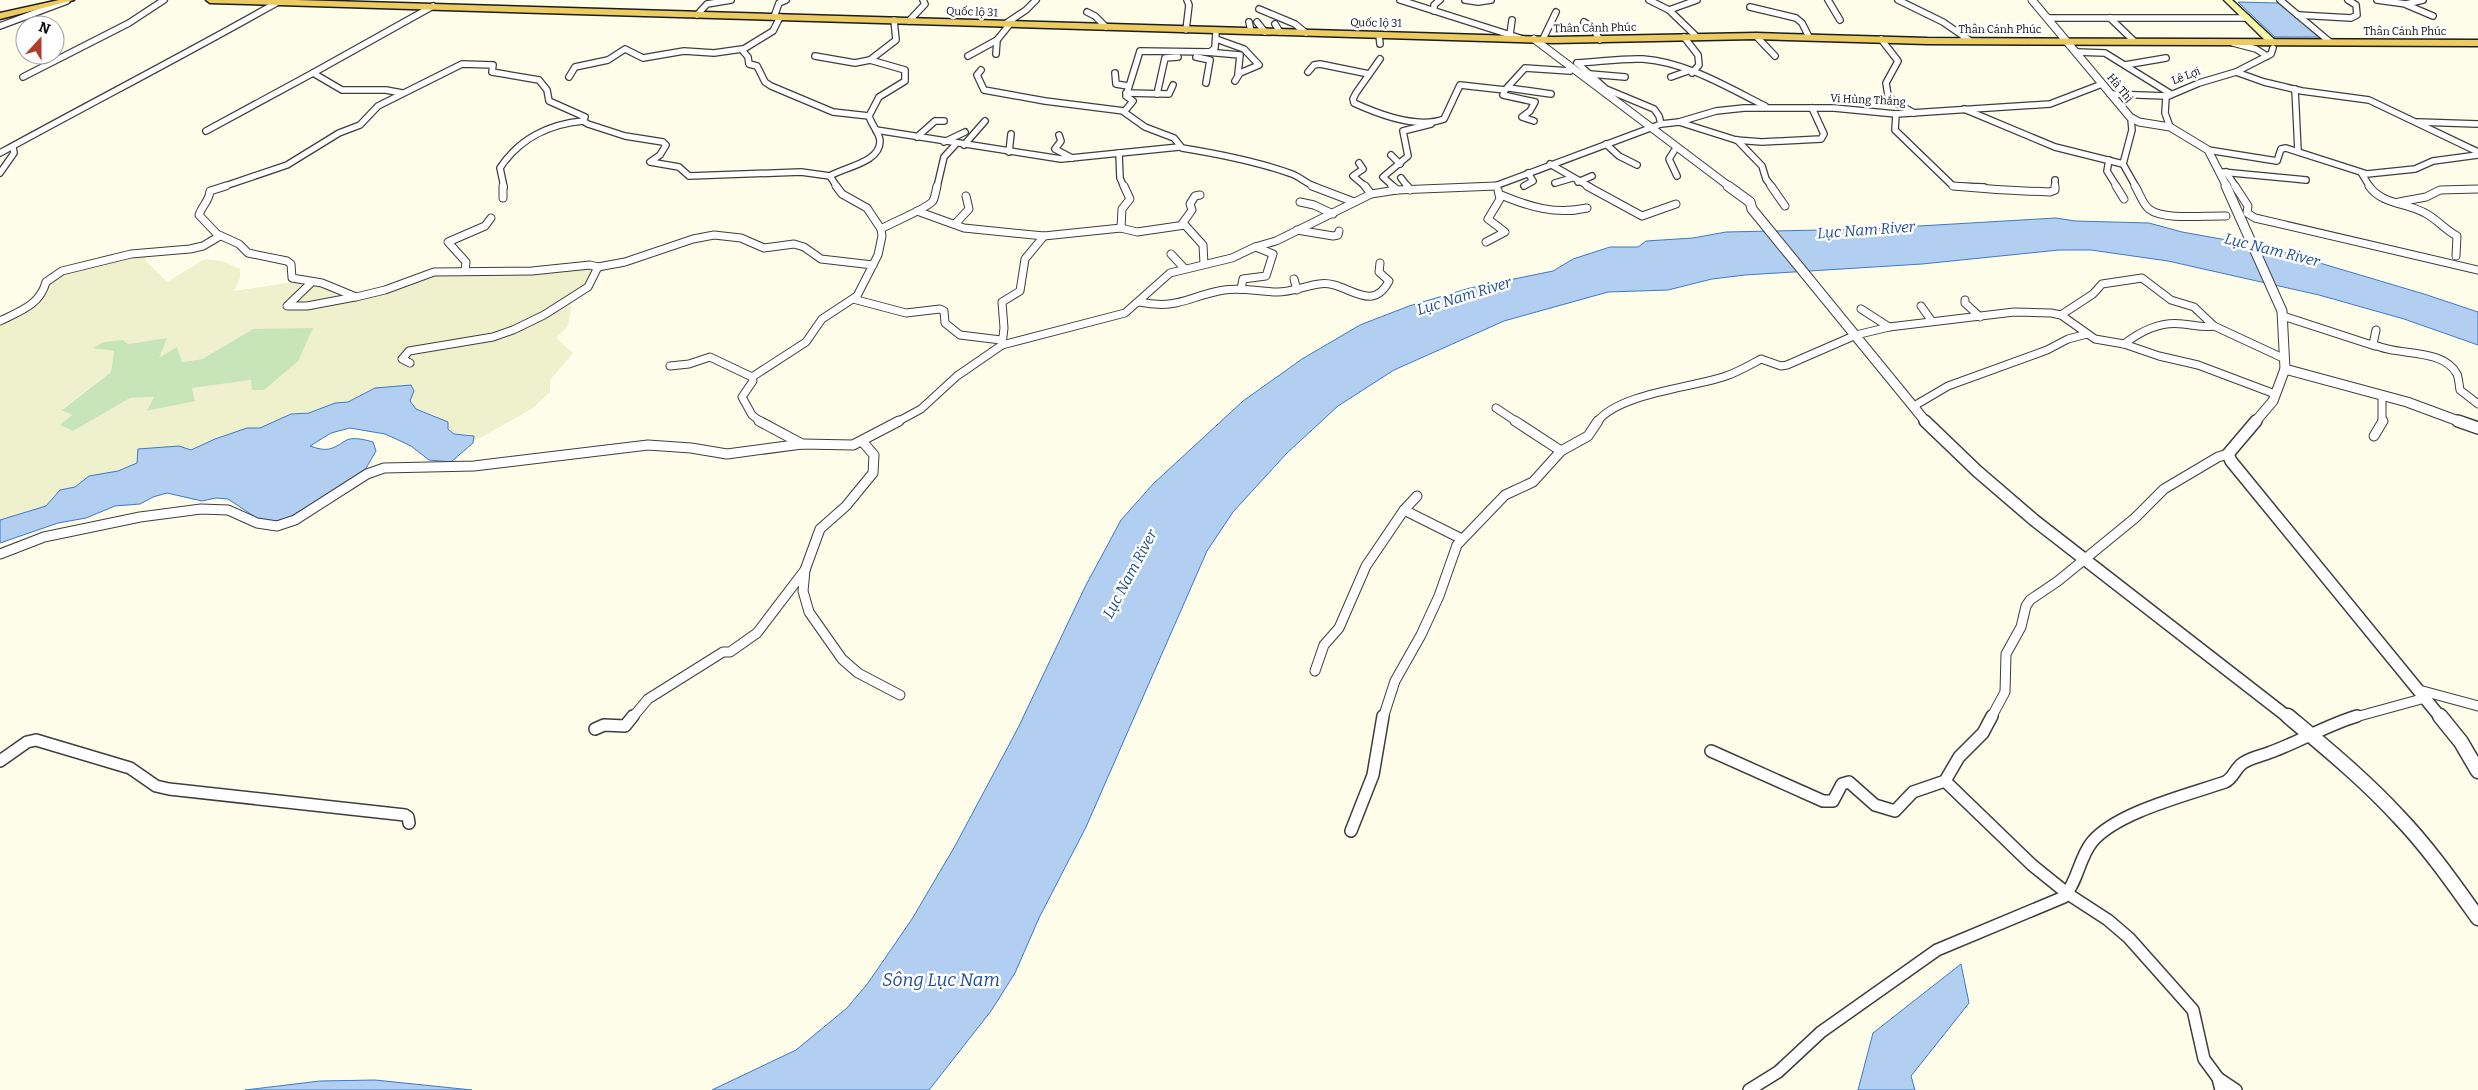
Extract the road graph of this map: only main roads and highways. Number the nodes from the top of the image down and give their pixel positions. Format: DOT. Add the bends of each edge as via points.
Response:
graph roads {
  1 [pos="68,0"];
  2 [pos="210,0"];
  3 [pos="2222,0"];
  4 [pos="2228,0"];
  5 [pos="286,1"];
  6 [pos="0,16"];
  7 [pos="2244,18"];
  8 [pos="1533,40"];
  9 [pos="2478,43"];
  10 [pos="2270,44"];
  1 -- 6 [label="highway"];
  2 -- 5 [label="highway, Quốc lộ 31"];
  3 -- 7 [label="main road"];
  4 -- 7 [label="main road"];
  5 -- 8 [label="highway, Quốc lộ 31" via="1106,27 1186,30 1216,35 1250,27 1265,32 1278,28 1380,39 1508,36"];
  7 -- 10 [label="main road"];
  8 -- 10 [label="highway, Thân Cảnh Phúc" via="1756,36"];
  9 -- 10 [label="highway, Thân Cảnh Phúc"];
}
